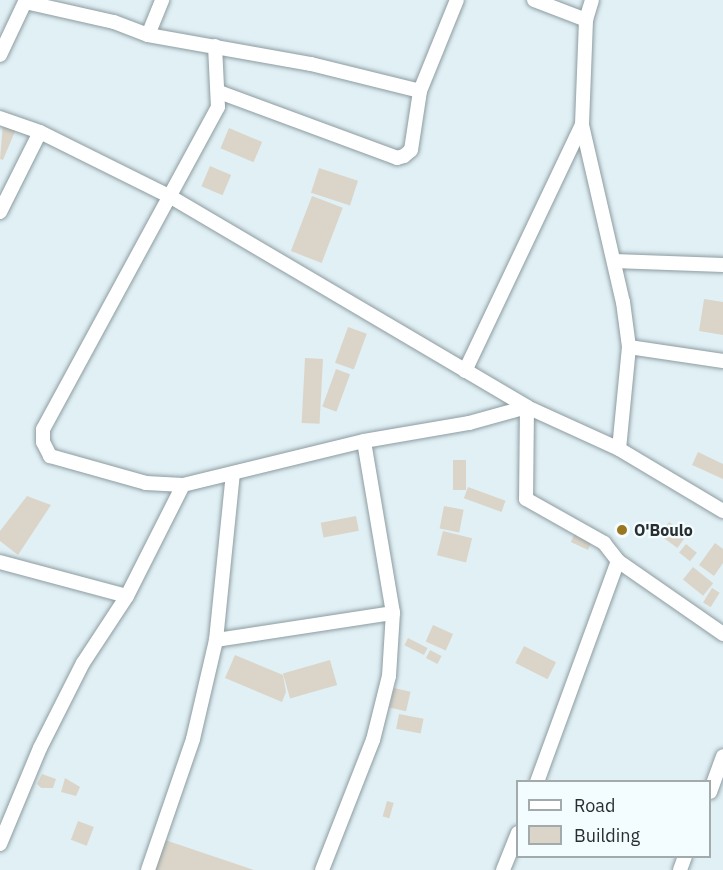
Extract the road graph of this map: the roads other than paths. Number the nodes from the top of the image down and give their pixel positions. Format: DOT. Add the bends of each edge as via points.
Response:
graph roads {
  1 [pos="162,0"];
  2 [pos="457,0"];
  3 [pos="534,0"];
  4 [pos="592,0"];
  5 [pos="26,1"];
  6 [pos="586,20"];
  7 [pos="148,34"];
  8 [pos="215,46"];
  9 [pos="0,55"];
  10 [pos="420,91"];
  11 [pos="219,92"];
  12 [pos="0,118"];
  13 [pos="582,125"];
  14 [pos="40,132"];
  15 [pos="171,197"];
  16 [pos="0,212"];
  17 [pos="614,261"];
  18 [pos="723,265"];
  19 [pos="628,347"];
  20 [pos="723,361"];
  21 [pos="465,371"];
  22 [pos="527,407"];
  23 [pos="364,441"];
  24 [pos="619,449"];
  25 [pos="233,474"];
  26 [pos="183,485"];
  27 [pos="723,511"];
  28 [pos="618,561"];
  29 [pos="0,562"];
  30 [pos="127,596"];
  31 [pos="393,612"];
  32 [pos="723,634"];
  33 [pos="216,640"];
  34 [pos="723,756"];
  35 [pos="538,780"];
  36 [pos="711,789"];
  37 [pos="516,838"];
  38 [pos="0,844"];
  39 [pos="147,870"];
  40 [pos="322,870"];
  41 [pos="503,870"];
  1 -- 7 [label="street"];
  2 -- 10 [label="street"];
  3 -- 6 [label="street"];
  4 -- 6 [label="street"];
  5 -- 7 [label="street"];
  5 -- 9 [label="street"];
  6 -- 13 [label="street"];
  7 -- 8 [label="street"];
  8 -- 10 [label="street" via="311,64"];
  8 -- 11 [label="street"];
  10 -- 11 [label="street" via="411,150 397,158"];
  11 -- 15 [label="street" via="218,107"];
  12 -- 14 [label="street"];
  13 -- 17 [label="street"];
  13 -- 21 [label="street"];
  14 -- 15 [label="street"];
  14 -- 16 [label="street"];
  15 -- 21 [label="street"];
  15 -- 26 [label="street" via="43,429 43,442 50,456 146,483"];
  17 -- 18 [label="street"];
  17 -- 19 [label="street"];
  19 -- 20 [label="street"];
  19 -- 24 [label="street"];
  21 -- 22 [label="street"];
  22 -- 23 [label="street" via="469,423"];
  22 -- 24 [label="street"];
  22 -- 28 [label="street" via="526,499 604,543"];
  23 -- 25 [label="street"];
  23 -- 31 [label="street"];
  24 -- 27 [label="street"];
  25 -- 26 [label="street"];
  25 -- 33 [label="street"];
  26 -- 30 [label="street"];
  28 -- 32 [label="street"];
  28 -- 35 [label="street"];
  29 -- 30 [label="street"];
  30 -- 38 [label="street" via="82,663 40,748"];
  31 -- 33 [label="street"];
  31 -- 40 [label="street" via="389,676 373,740"];
  33 -- 39 [label="street" via="194,739"];
  34 -- 36 [label="street"];
  37 -- 41 [label="street"];
}
